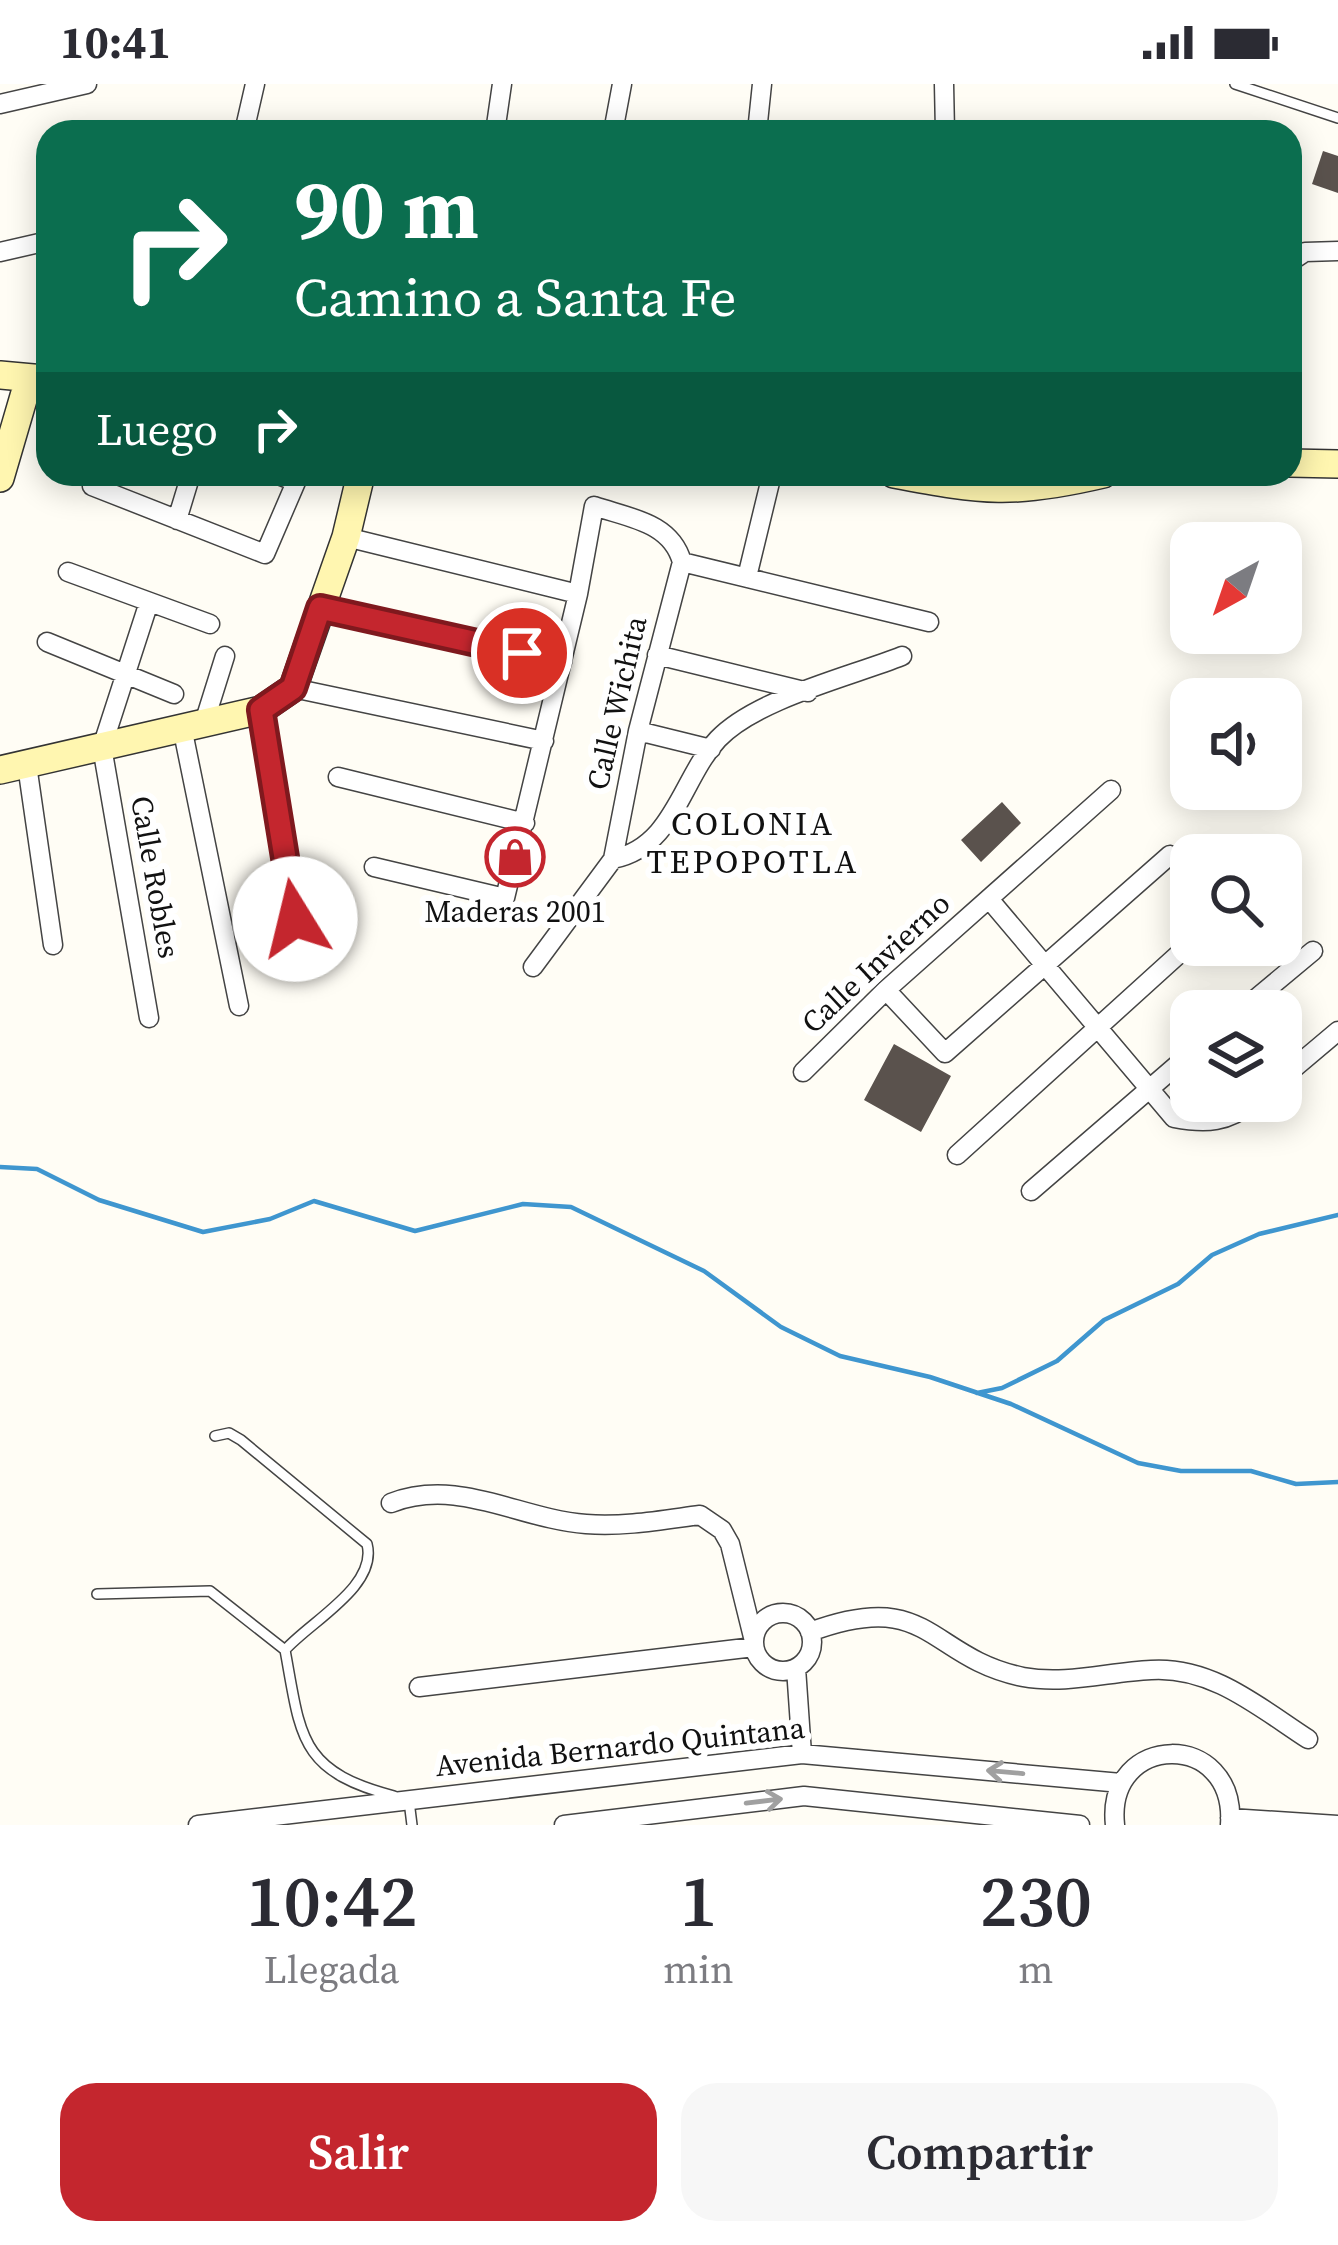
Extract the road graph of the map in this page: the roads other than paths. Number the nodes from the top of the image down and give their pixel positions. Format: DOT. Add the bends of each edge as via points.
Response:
graph roads {
  1 [pos="86,84"];
  2 [pos="255,84"];
  3 [pos="502,84"];
  4 [pos="622,84"];
  5 [pos="762,84"];
  6 [pos="944,84"];
  7 [pos="1234,84"];
  8 [pos="0,104"];
  9 [pos="1338,118"];
  10 [pos="247,120"];
  11 [pos="497,120"];
  12 [pos="615,120"];
  13 [pos="758,120"];
  14 [pos="945,120"];
  15 [pos="36,244"];
  16 [pos="1338,251"];
  17 [pos="0,252"];
  18 [pos="1302,254"];
  19 [pos="0,375"];
  20 [pos="36,380"];
  21 [pos="36,388"];
  22 [pos="1302,463"];
  23 [pos="1338,464"];
  24 [pos="0,478"];
  25 [pos="92,486"];
  26 [pos="187,486"];
  27 [pos="294,486"];
  28 [pos="359,486"];
  29 [pos="769,486"];
  30 [pos="967,486"];
  31 [pos="1037,486"];
  32 [pos="177,520"];
  33 [pos="346,537"];
  34 [pos="682,562"];
  35 [pos="68,572"];
  36 [pos="747,577"];
  37 [pos="578,594"];
  38 [pos="149,602"];
  39 [pos="320,608"];
  40 [pos="929,622"];
  41 [pos="210,624"];
  42 [pos="46,643"];
  43 [pos="657,655"];
  44 [pos="225,656"];
  45 [pos="902,656"];
  46 [pos="562,662"];
  47 [pos="123,674"];
  48 [pos="293,688"];
  49 [pos="808,692"];
  50 [pos="174,694"];
  51 [pos="261,710"];
  52 [pos="193,725"];
  53 [pos="638,731"];
  54 [pos="544,741"];
  55 [pos="102,747"];
  56 [pos="711,749"];
  57 [pos="13,768"];
  58 [pos="338,777"];
  59 [pos="1111,790"];
  60 [pos="525,823"];
  61 [pos="1170,854"];
  62 [pos="613,859"];
  63 [pos="374,867"];
  64 [pos="989,899"];
  65 [pos="53,945"];
  66 [pos="1313,951"];
  67 [pos="301,960"];
  68 [pos="1170,962"];
  69 [pos="532,967"];
  70 [pos="1047,967"];
  71 [pos="886,990"];
  72 [pos="1266,990"];
  73 [pos="238,1006"];
  74 [pos="149,1018"];
  75 [pos="1098,1028"];
  76 [pos="1338,1031"];
  77 [pos="1302,1061"];
  78 [pos="1170,1071"];
  79 [pos="803,1072"];
  80 [pos="1149,1089"];
  81 [pos="1170,1113"];
  82 [pos="957,1155"];
  83 [pos="1031,1191"];
  84 [pos="215,1436"];
  85 [pos="392,1503"];
  86 [pos="98,1594"];
  87 [pos="810,1632"];
  88 [pos="754,1644"];
  89 [pos="285,1649"];
  90 [pos="796,1668"];
  91 [pos="418,1687"];
  92 [pos="1308,1739"];
  93 [pos="802,1754"];
  94 [pos="1121,1783"];
  95 [pos="409,1800"];
  96 [pos="1230,1822"];
  97 [pos="198,1825"];
  98 [pos="412,1825"];
  99 [pos="565,1825"];
  100 [pos="1080,1825"];
  101 [pos="1115,1825"];
  102 [pos="1338,1825"];
  1 -- 8 [label="street"];
  2 -- 10 [label="street"];
  3 -- 11 [label="street"];
  4 -- 12 [label="street"];
  5 -- 13 [label="street"];
  6 -- 14 [label="street"];
  7 -- 9 [label="lane"];
  15 -- 17 [label="street"];
  16 -- 18 [label="street"];
  19 -- 20 [label="street"];
  21 -- 24 [label="street"];
  22 -- 23 [label="street"];
  25 -- 32 [label="street"];
  26 -- 32 [label="street"];
  27 -- 32 [label="street" via="265,554"];
  28 -- 33 [label="street"];
  29 -- 36 [label="street"];
  30 -- 31 [label="street"];
  33 -- 37 [label="street"];
  33 -- 39 [label="street"];
  34 -- 36 [label="street"];
  34 -- 37 [label="street" via="654,526 594,506"];
  34 -- 43 [label="street, Calle Wichita"];
  35 -- 38 [label="street"];
  36 -- 40 [label="street"];
  37 -- 46 [label="street"];
  38 -- 41 [label="street"];
  38 -- 47 [label="street"];
  39 -- 46 [label="street"];
  39 -- 48 [label="street"];
  42 -- 47 [label="street"];
  43 -- 49 [label="street"];
  43 -- 53 [label="street, Calle Wichita"];
  44 -- 52 [label="street"];
  45 -- 49 [label="street"];
  46 -- 54 [label="street"];
  47 -- 50 [label="street"];
  47 -- 55 [label="street"];
  48 -- 51 [label="street"];
  48 -- 54 [label="street"];
  49 -- 56 [label="street" via="743,717"];
  51 -- 52 [label="street"];
  51 -- 67 [label="street"];
  52 -- 55 [label="street"];
  52 -- 73 [label="street"];
  53 -- 56 [label="street"];
  53 -- 62 [label="street, Calle Wichita"];
  54 -- 60 [label="street"];
  55 -- 57 [label="street"];
  55 -- 74 [label="street, Calle Robles"];
  56 -- 62 [label="street" via="651,843"];
  57 -- 65 [label="street"];
  58 -- 60 [label="street"];
  59 -- 64 [label="street, Calle Invierno"];
  60 -- 63 [label="street" via="505,898"];
  61 -- 70 [label="street"];
  62 -- 69 [label="street"];
  64 -- 70 [label="street"];
  64 -- 71 [label="street, Calle Invierno"];
  66 -- 72 [label="street"];
  68 -- 75 [label="street"];
  70 -- 71 [label="street" via="945,1053"];
  70 -- 75 [label="street"];
  71 -- 79 [label="street, Calle Invierno"];
  75 -- 80 [label="street"];
  75 -- 82 [label="street"];
  76 -- 77 [label="street"];
  78 -- 80 [label="street"];
  80 -- 81 [label="street"];
  80 -- 83 [label="street"];
  84 -- 89 [label="lane" via="241,1440 367,1544 363,1578"];
  85 -- 88 [label="street" via="430,1492 458,1495 583,1524 700,1515 730,1544"];
  86 -- 89 [label="lane" via="210,1591"];
  87 -- 88 [label="street" via="784,1612 763,1621"];
  87 -- 90 [label="street" via="810,1652"];
  87 -- 92 [label="street" via="874,1615 923,1627 1017,1676 1197,1675"];
  88 -- 90 [label="street" via="770,1668"];
  88 -- 91 [label="street"];
  89 -- 95 [label="lane" via="302,1739 352,1785"];
  90 -- 93 [label="street"];
  94 -- 93 [label="street, Avenida Bernardo Quintana, one-way"];
  93 -- 95 [label="street, Avenida Bernardo Quintana"];
  94 -- 96 [label="street" via="1146,1759 1184,1754 1227,1789"];
  94 -- 101 [label="street"];
  95 -- 97 [label="street, Avenida Bernardo Quintana"];
  95 -- 98 [label="lane"];
  96 -- 102 [label="street"];
  99 -- 100 [label="street, one-way" via="804,1796"];
}
